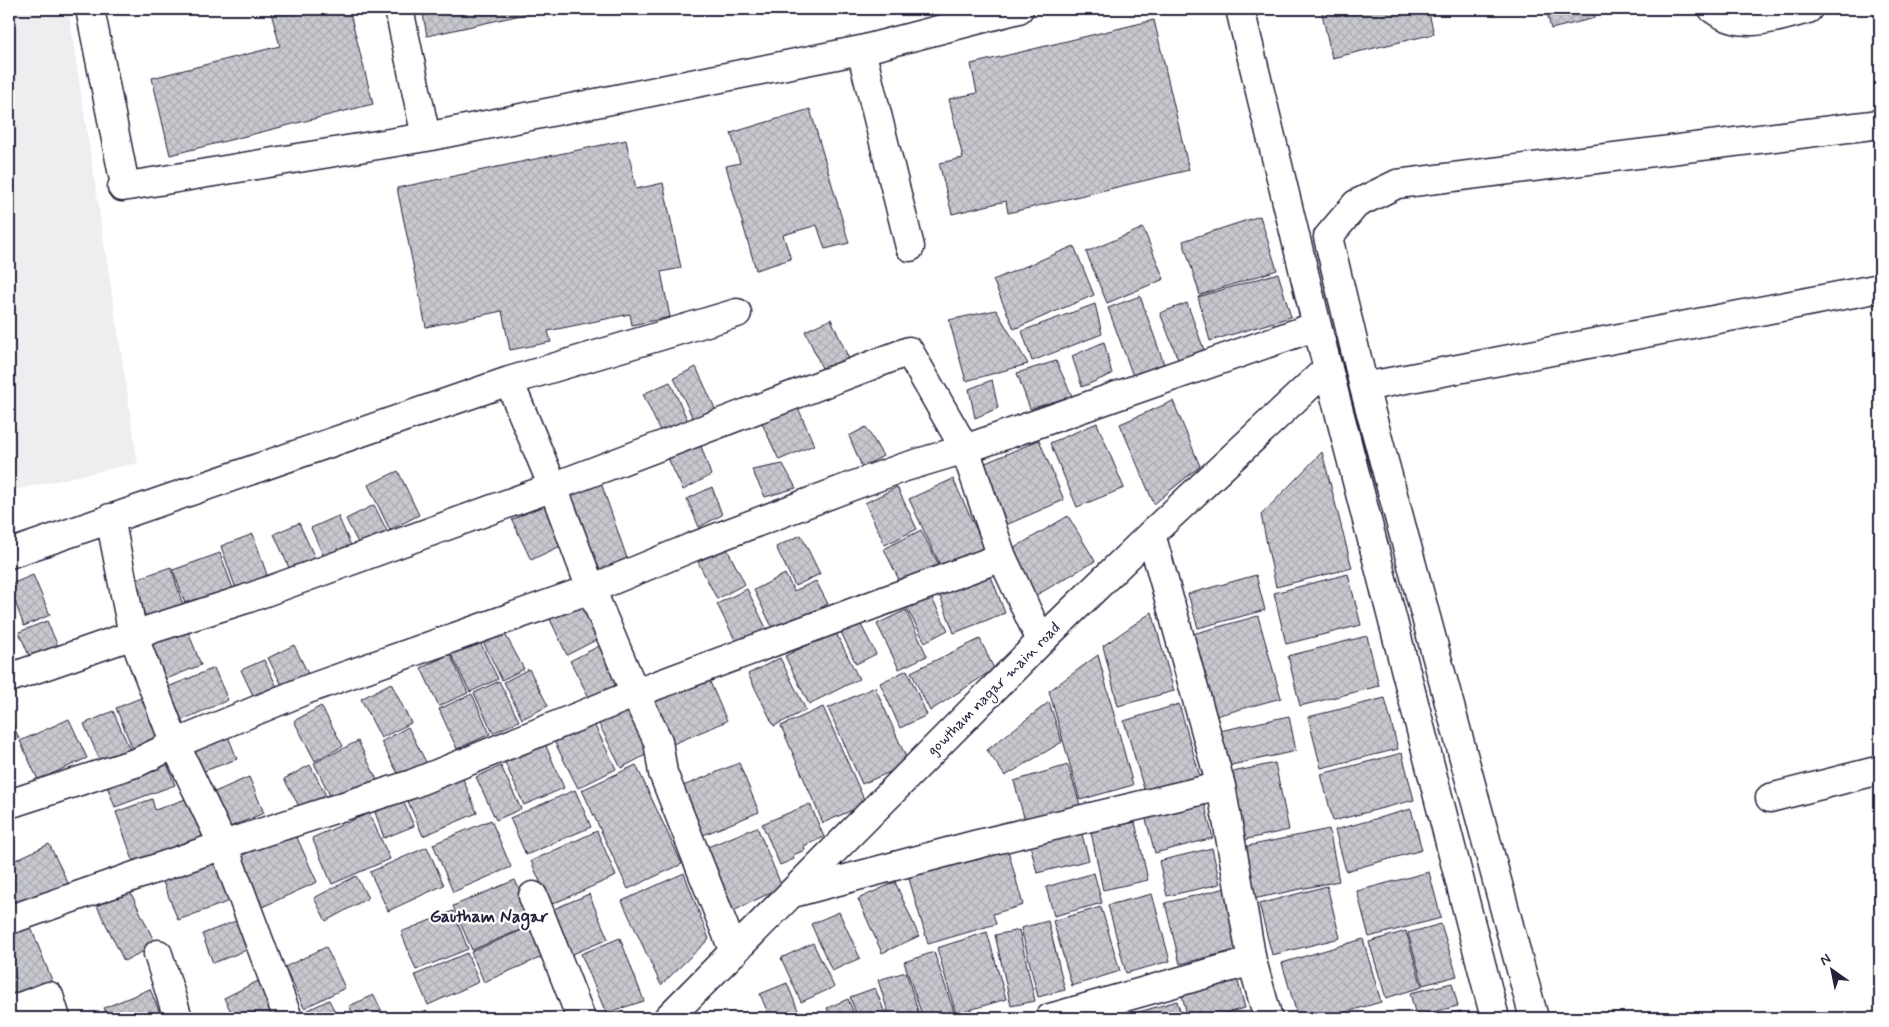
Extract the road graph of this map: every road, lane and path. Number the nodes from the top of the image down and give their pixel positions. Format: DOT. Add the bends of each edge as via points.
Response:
graph roads {
  1 [pos="90,9"];
  2 [pos="398,9"];
  3 [pos="1019,9"];
  4 [pos="1240,9"];
  5 [pos="1713,9"];
  6 [pos="1808,9"];
  7 [pos="861,50"];
  8 [pos="1880,124"];
  9 [pos="426,137"];
  10 [pos="910,247"];
  11 [pos="1880,288"];
  12 [pos="737,313"];
  13 [pos="1317,326"];
  14 [pos="1328,368"];
  15 [pos="509,381"];
  16 [pos="1364,387"];
  17 [pos="965,449"];
  18 [pos="553,487"];
  19 [pos="110,518"];
  20 [pos="1151,534"];
  21 [pos="9,554"];
  22 [pos="1002,557"];
  23 [pos="591,589"];
  24 [pos="133,635"];
  25 [pos="1041,641"];
  26 [pos="9,678"];
  27 [pos="636,693"];
  28 [pos="175,744"];
  29 [pos="1880,770"];
  30 [pos="1221,786"];
  31 [pos="1770,798"];
  32 [pos="9,804"];
  33 [pos="223,845"];
  34 [pos="792,893"];
  35 [pos="533,896"];
  36 [pos="9,920"];
  37 [pos="734,952"];
  38 [pos="158,954"];
  39 [pos="1252,961"];
  40 [pos="9,1011"];
  41 [pos="1105,1011"];
  42 [pos="56,1018"];
  43 [pos="178,1018"];
  44 [pos="288,1018"];
  45 [pos="581,1018"];
  46 [pos="668,1018"];
  47 [pos="1050,1018"];
  48 [pos="1268,1018"];
  49 [pos="1495,1018"];
  50 [pos="1534,1018"];
  1 -- 9 [label="street" via="122,181"];
  2 -- 9 [label="street"];
  3 -- 7 [label="street"];
  4 -- 13 [label="street"];
  5 -- 6 [label="street" via="1736,21 1752,22"];
  7 -- 9 [label="street"];
  7 -- 10 [label="street"];
  8 -- 16 [label="street" via="1397,184 1356,204 1328,237"];
  11 -- 16 [label="street"];
  12 -- 15 [label="street"];
  13 -- 14 [label="street"];
  13 -- 17 [label="street"];
  14 -- 20 [label="street, gowtham nagar main road"];
  14 -- 49 [label="street"];
  15 -- 18 [label="street"];
  15 -- 19 [label="street"];
  16 -- 50 [label="street"];
  17 -- 18 [label="street" via="909,351"];
  17 -- 22 [label="street"];
  17 -- 23 [label="street" via="852,486"];
  18 -- 23 [label="street"];
  18 -- 24 [label="street" via="246,599"];
  19 -- 21 [label="street"];
  19 -- 24 [label="street"];
  20 -- 25 [label="street, gowtham nagar main road"];
  20 -- 30 [label="street"];
  22 -- 25 [label="street"];
  22 -- 27 [label="street"];
  23 -- 27 [label="street"];
  23 -- 28 [label="street" via="308,688"];
  24 -- 26 [label="street"];
  24 -- 28 [label="street"];
  25 -- 34 [label="street, gowtham nagar main road"];
  27 -- 33 [label="street" via="412,784"];
  27 -- 37 [label="street" via="658,741 662,773"];
  28 -- 32 [label="street" via="138,762"];
  28 -- 33 [label="street"];
  29 -- 31 [label="street"];
  30 -- 34 [label="street" via="978,844"];
  30 -- 39 [label="street"];
  33 -- 36 [label="street"];
  33 -- 44 [label="street"];
  34 -- 37 [label="street, gowtham nagar main road"];
  35 -- 45 [label="street"];
  37 -- 46 [label="street, gowtham nagar main road"];
  38 -- 43 [label="street"];
  39 -- 41 [label="street"];
  39 -- 48 [label="street"];
  40 -- 42 [label="street" via="49,996"];
  41 -- 47 [label="street"];
}
